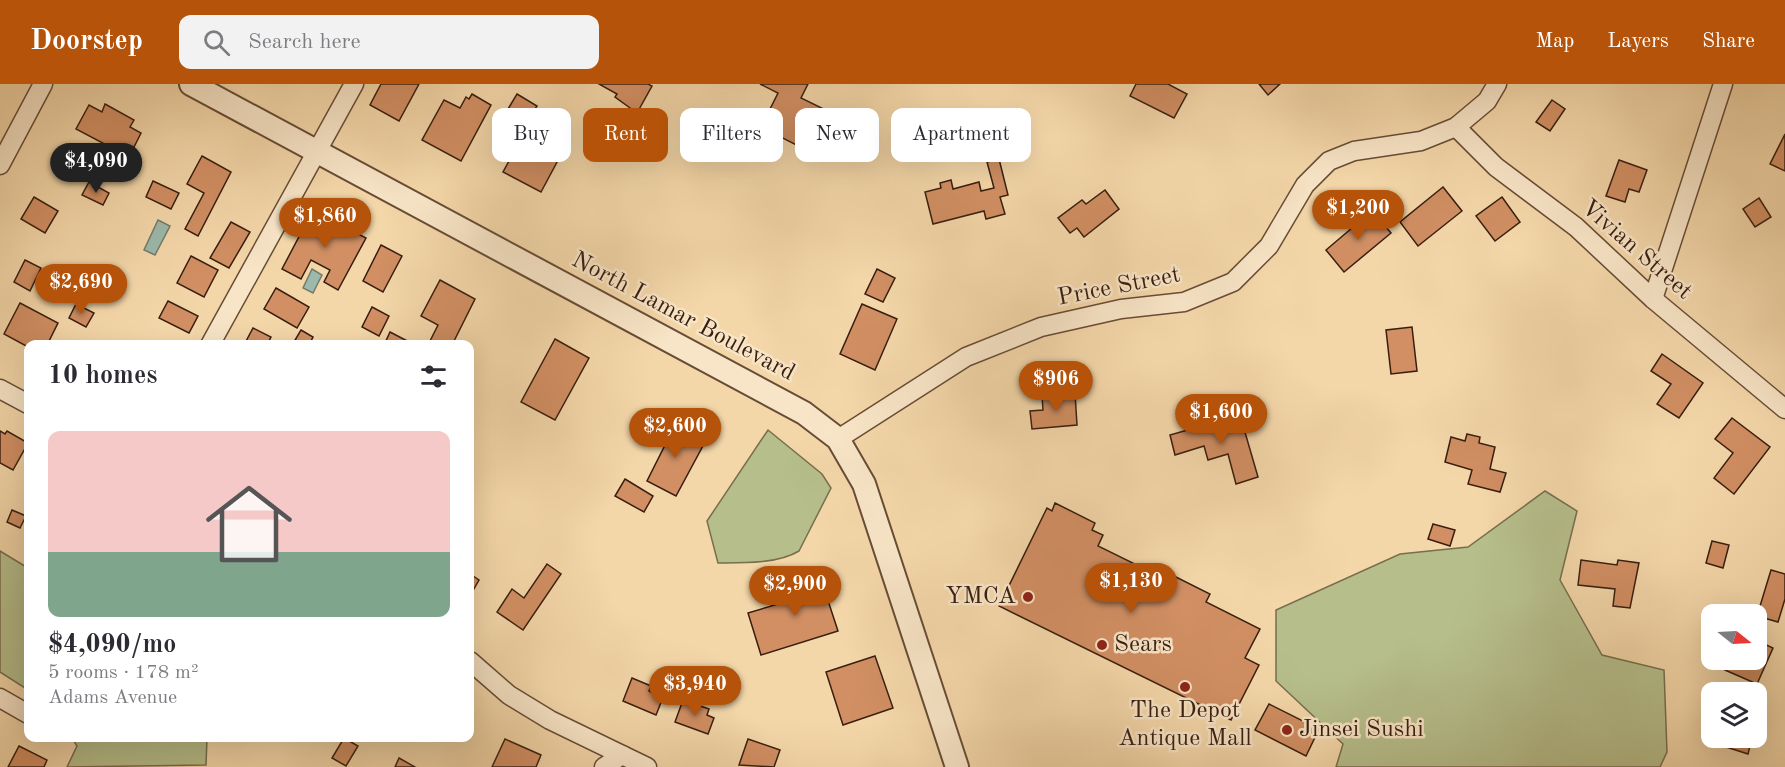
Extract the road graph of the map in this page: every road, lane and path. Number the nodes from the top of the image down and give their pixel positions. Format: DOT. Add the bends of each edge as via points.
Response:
graph roads {
  1 [pos="43,84"];
  2 [pos="191,84"];
  3 [pos="354,84"];
  4 [pos="1497,84"];
  5 [pos="1723,84"];
  6 [pos="1456,127"];
  7 [pos="318,152"];
  8 [pos="0,165"];
  9 [pos="1653,299"];
  10 [pos="213,340"];
  11 [pos="0,389"];
  12 [pos="24,402"];
  13 [pos="1785,409"];
  14 [pos="837,439"];
  15 [pos="474,664"];
  16 [pos="0,698"];
  17 [pos="24,712"];
  18 [pos="622,755"];
  19 [pos="603,767"];
  20 [pos="647,767"];
  21 [pos="957,767"];
  1 -- 8 [label="street"];
  2 -- 7 [label="street, North Lamar Boulevard"];
  3 -- 7 [label="street"];
  4 -- 6 [label="street, Price Street" via="1486,101"];
  5 -- 9 [label="street"];
  6 -- 9 [label="street, Vivian Street" via="1496,167 1576,227"];
  6 -- 14 [label="street, Price Street" via="1421,141 1354,151 1329,161 1305,185 1269,246 1233,282 1184,302 1121,309 1041,327 966,357"];
  7 -- 10 [label="street"];
  7 -- 14 [label="street, North Lamar Boulevard" via="804,413"];
  9 -- 13 [label="street, Vivian Street"];
  11 -- 12 [label="street"];
  14 -- 21 [label="street, North Lamar Boulevard" via="864,484"];
  15 -- 18 [label="street" via="509,695"];
  16 -- 17 [label="street"];
  18 -- 19 [label="street"];
  18 -- 20 [label="street"];
}
